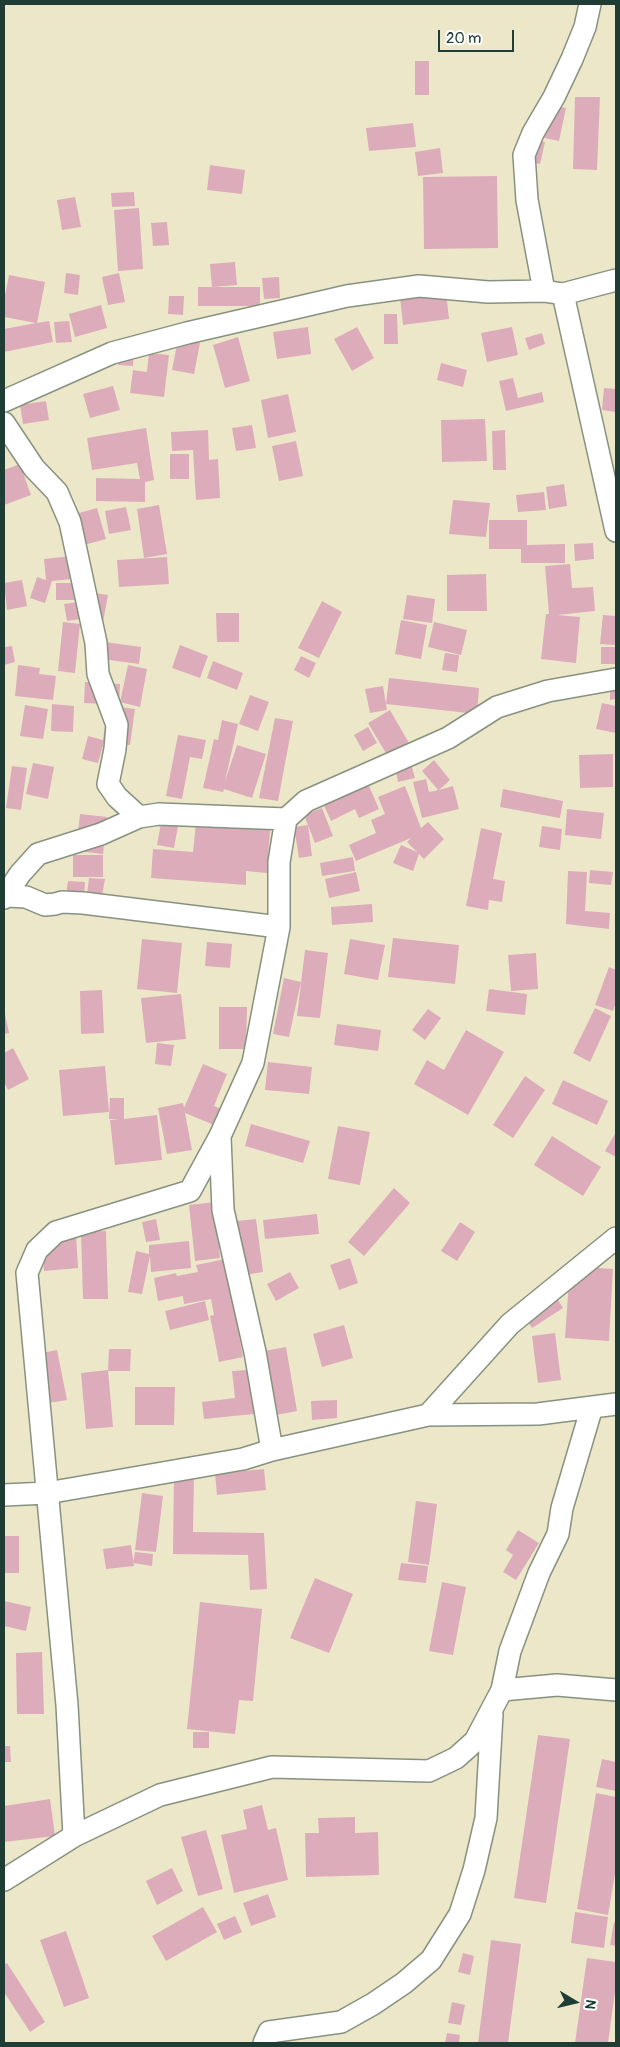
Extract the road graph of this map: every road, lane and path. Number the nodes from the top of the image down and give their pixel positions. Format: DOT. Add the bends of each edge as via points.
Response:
graph roads {
  1 [pos="590,4"];
  2 [pos="616,280"];
  3 [pos="553,292"];
  4 [pos="4,401"];
  5 [pos="4,423"];
  6 [pos="616,531"];
  7 [pos="616,679"];
  8 [pos="139,817"];
  9 [pos="286,820"];
  10 [pos="5,897"];
  11 [pos="279,927"];
  12 [pos="220,1136"];
  13 [pos="616,1238"];
  14 [pos="616,1404"];
  15 [pos="592,1407"];
  16 [pos="428,1415"];
  17 [pos="272,1450"];
  18 [pos="47,1493"];
  19 [pos="4,1495"];
  20 [pos="502,1690"];
  21 [pos="616,1690"];
  22 [pos="492,1709"];
  23 [pos="74,1836"];
  24 [pos="4,1880"];
  25 [pos="264,2043"];
  1 -- 3 [label="street" via="572,60 524,155 527,200"];
  2 -- 3 [label="street"];
  3 -- 4 [label="street" via="488,292 419,286 347,296 112,353"];
  3 -- 6 [label="street"];
  5 -- 8 [label="street" via="34,468 57,492 70,522 96,643 98,674 117,725 108,784"];
  7 -- 9 [label="street" via="548,690 497,707 448,738 306,801"];
  8 -- 9 [label="street" via="160,814"];
  8 -- 10 [label="street" via="101,834 38,854"];
  9 -- 11 [label="street" via="279,862"];
  10 -- 11 [label="street" via="26,897 45,904 83,903"];
  11 -- 12 [label="street" via="253,1063"];
  12 -- 17 [label="street" via="223,1210 255,1352"];
  12 -- 18 [label="street" via="190,1190 56,1232 37,1250 27,1273"];
  13 -- 16 [label="street" via="510,1324"];
  14 -- 15 [label="street"];
  15 -- 16 [label="street" via="538,1414"];
  15 -- 20 [label="street" via="562,1508 558,1534 539,1573 510,1651"];
  16 -- 17 [label="street"];
  17 -- 18 [label="street" via="243,1459"];
  18 -- 19 [label="street"];
  18 -- 23 [label="street" via="67,1705"];
  20 -- 21 [label="street" via="557,1685"];
  20 -- 22 [label="street"];
  22 -- 23 [label="street" via="474,1741 456,1758 429,1771 272,1767 160,1795"];
  22 -- 25 [label="street" via="486,1818 474,1870 460,1914 431,1960 389,1994 341,2022 270,2032"];
  23 -- 24 [label="street"];
}
